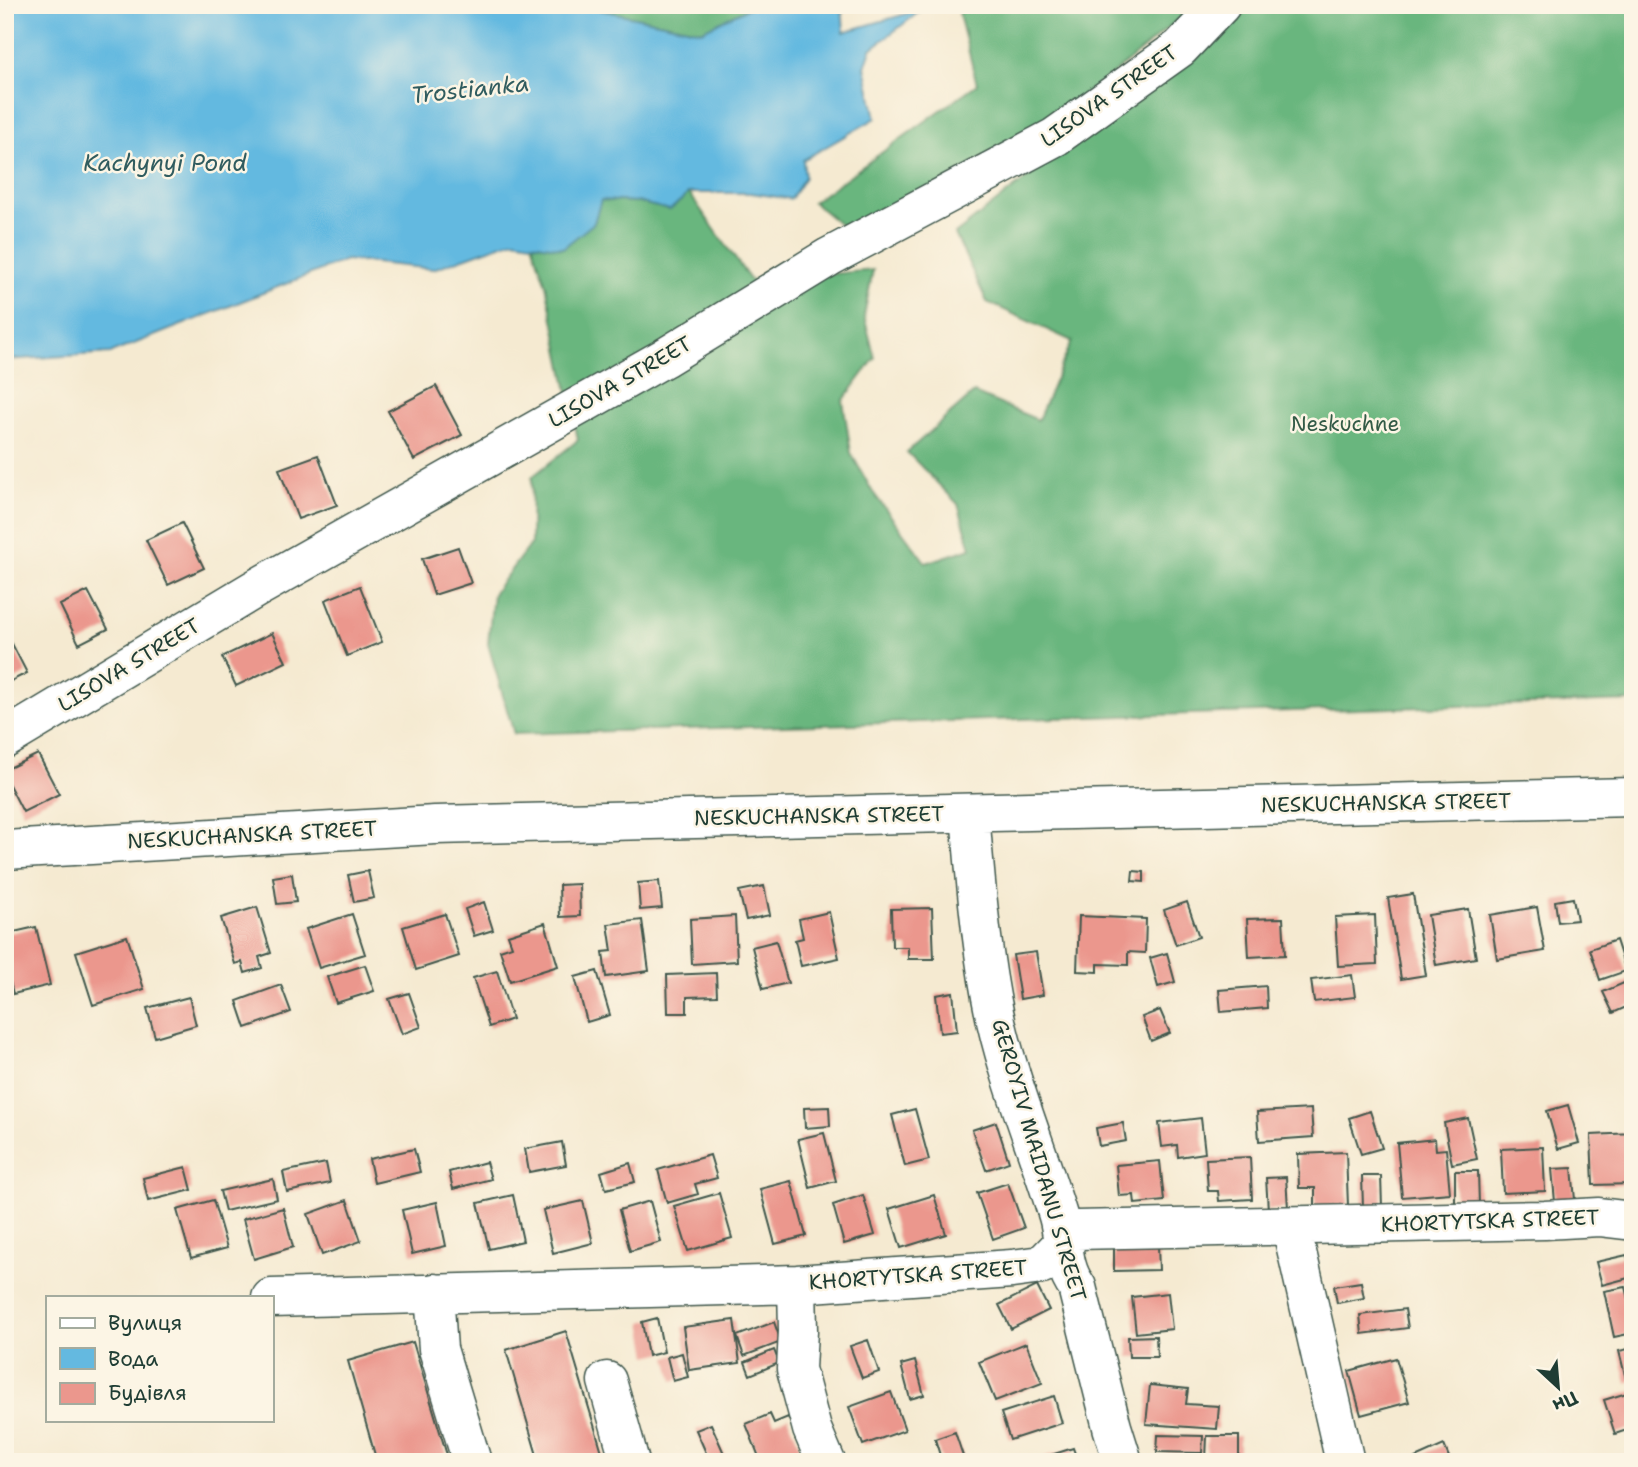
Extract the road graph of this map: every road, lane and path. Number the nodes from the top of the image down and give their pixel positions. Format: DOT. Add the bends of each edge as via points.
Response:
graph roads {
  1 [pos="1221,5"];
  2 [pos="5,739"];
  3 [pos="1633,797"];
  4 [pos="970,813"];
  5 [pos="5,850"];
  6 [pos="1633,1221"];
  7 [pos="1291,1226"];
  8 [pos="1063,1243"];
  9 [pos="797,1284"];
  10 [pos="434,1293"];
  11 [pos="273,1298"];
  12 [pos="607,1381"];
  13 [pos="472,1462"];
  14 [pos="630,1462"];
  15 [pos="826,1462"];
  16 [pos="1123,1462"];
  17 [pos="1345,1462"];
  1 -- 2 [label="street, LISOVA STREET" via="1180,48 1055,136 829,257 664,358 255,589"];
  3 -- 4 [label="street, NESKUCHANSKA STREET"];
  4 -- 5 [label="street, NESKUCHANSKA STREET" via="435,825"];
  4 -- 8 [label="street, GEROYIV MAIDANU STREET" via="992,998 1014,1088"];
  6 -- 7 [label="street, KHORTYTSKA STREET" via="1599,1217"];
  7 -- 8 [label="street, KHORTYTSKA STREET" via="1076,1230"];
  7 -- 17 [label="street"];
  8 -- 9 [label="street, KHORTYTSKA STREET" via="1042,1265"];
  8 -- 16 [label="street, GEROYIV MAIDANU STREET" via="1068,1275 1077,1287"];
  9 -- 10 [label="street, KHORTYTSKA STREET"];
  9 -- 15 [label="street" via="796,1369"];
  10 -- 11 [label="street, KHORTYTSKA STREET"];
  10 -- 13 [label="street" via="438,1349"];
  12 -- 14 [label="street"];
}
